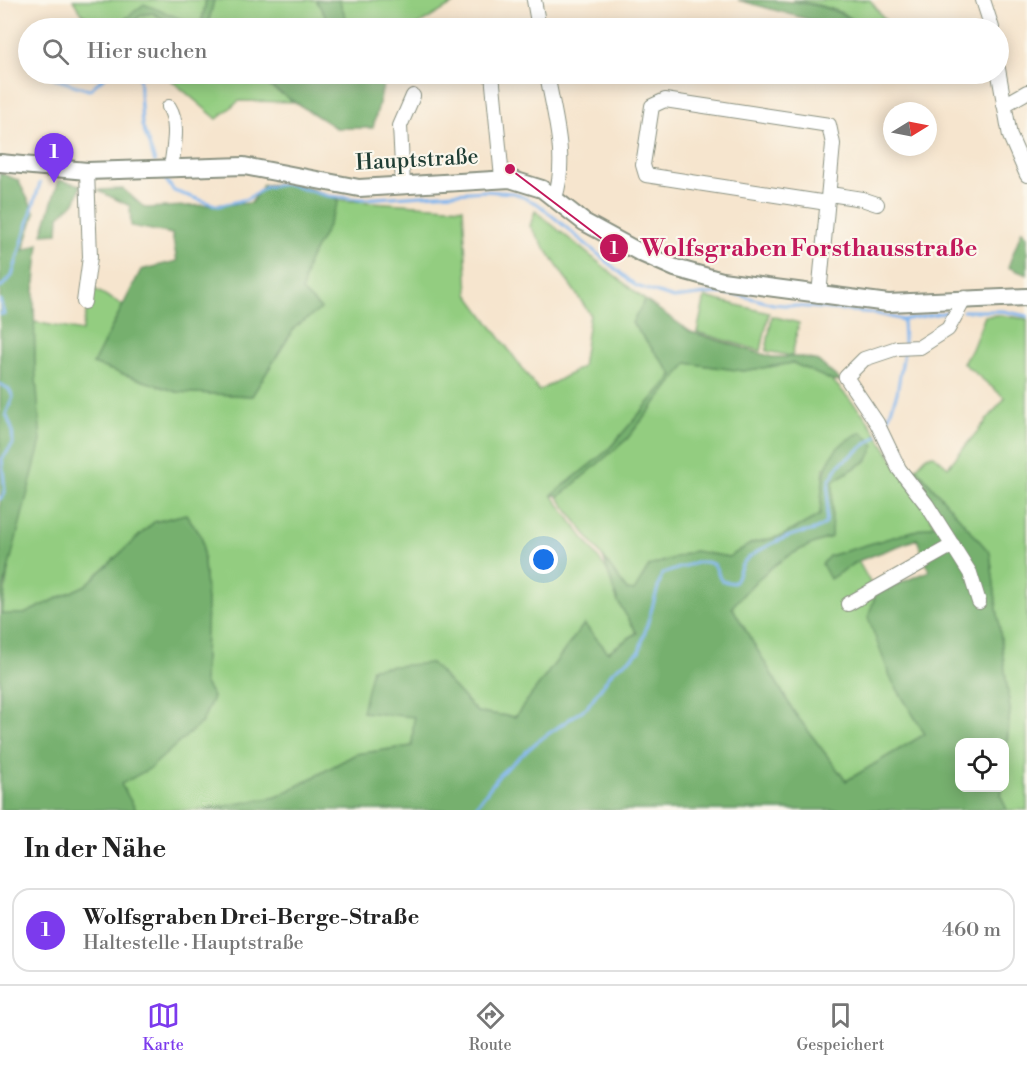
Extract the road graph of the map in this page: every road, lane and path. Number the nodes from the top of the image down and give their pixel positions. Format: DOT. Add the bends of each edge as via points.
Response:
graph roads {
  1 [pos="534,0"];
  2 [pos="983,0"];
  3 [pos="537,18"];
  4 [pos="989,18"];
  5 [pos="493,84"];
  6 [pos="549,84"];
  7 [pos="1002,84"];
  8 [pos="1027,92"];
  9 [pos="412,96"];
  10 [pos="1005,105"];
  11 [pos="169,107"];
  12 [pos="0,158"];
  13 [pos="0,163"];
  14 [pos="26,167"];
  15 [pos="162,169"];
  16 [pos="87,171"];
  17 [pos="1027,175"];
  18 [pos="502,178"];
  19 [pos="403,185"];
  20 [pos="555,198"];
  21 [pos="828,199"];
  22 [pos="876,204"];
  23 [pos="819,295"];
  24 [pos="1027,297"];
  25 [pos="84,302"];
  26 [pos="963,303"];
  27 [pos="953,545"];
  28 [pos="979,602"];
  29 [pos="848,604"];
  1 -- 3 [label="street"];
  2 -- 4 [label="street"];
  5 -- 18 [label="street"];
  6 -- 20 [label="street" via="560,149 561,180"];
  7 -- 10 [label="street"];
  8 -- 10 [label="street"];
  9 -- 19 [label="street" via="399,126"];
  10 -- 17 [label="street" via="1010,136"];
  11 -- 15 [label="street" via="175,126"];
  12 -- 14 [label="street"];
  13 -- 14 [label="main road, Hauptstraße"];
  14 -- 16 [label="main road, Hauptstraße"];
  15 -- 16 [label="main road, Hauptstraße"];
  15 -- 19 [label="main road, Hauptstraße" via="244,166 335,186"];
  16 -- 25 [label="street" via="90,257"];
  18 -- 19 [label="main road, Hauptstraße"];
  18 -- 20 [label="main road, Hauptstraße" via="528,183"];
  20 -- 23 [label="main road, Hauptstraße" via="584,222 675,268 750,286"];
  21 -- 21 [label="street" via="646,175 643,165 652,105 665,100 829,125 833,144"];
  21 -- 22 [label="street" via="862,199"];
  21 -- 23 [label="street"];
  23 -- 26 [label="main road, Hauptstraße" via="888,303"];
  24 -- 26 [label="main road, Hauptstraße"];
  26 -- 27 [label="street" via="948,329 920,347 864,359 846,377 877,423 899,469"];
  27 -- 28 [label="street" via="970,573"];
  27 -- 29 [label="street"];
}
